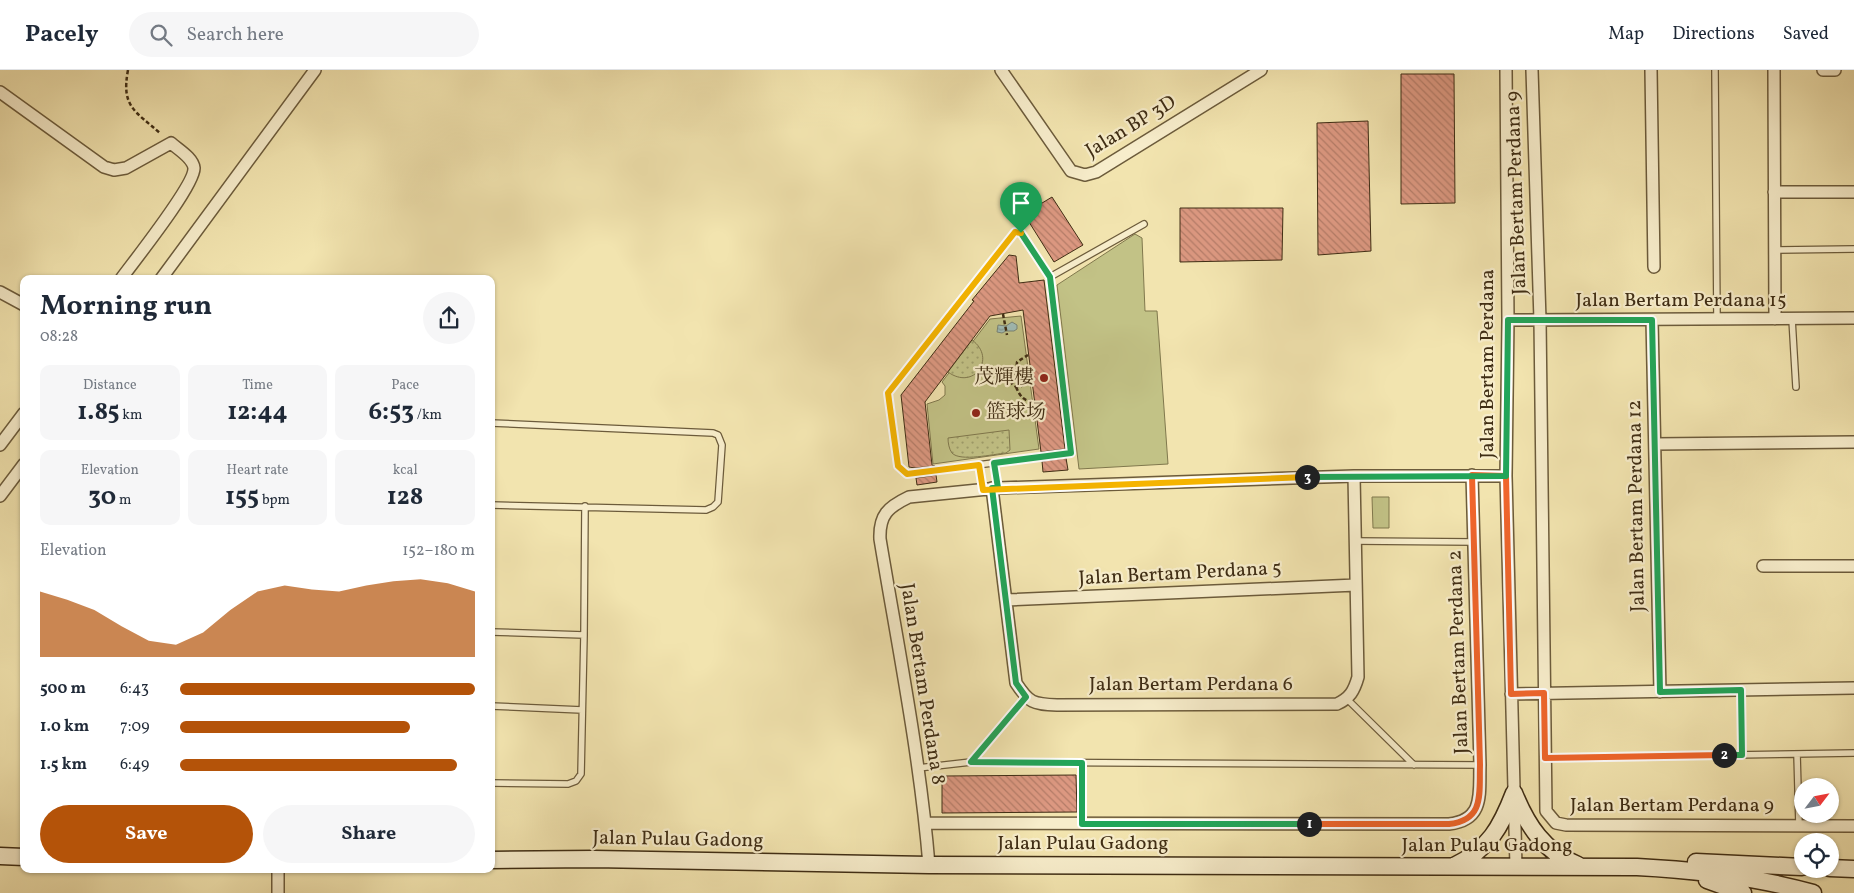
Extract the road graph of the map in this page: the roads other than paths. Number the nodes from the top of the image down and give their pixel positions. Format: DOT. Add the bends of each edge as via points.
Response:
graph roads {
  1 [pos="315,70"];
  2 [pos="1001,70"];
  3 [pos="1260,70"];
  4 [pos="1506,70"];
  5 [pos="1532,70"];
  6 [pos="1651,70"];
  7 [pos="1715,70"];
  8 [pos="1774,70"];
  9 [pos="1824,70"];
  10 [pos="1835,70"];
  11 [pos="0,92"];
  12 [pos="1774,192"];
  13 [pos="1854,192"];
  14 [pos="1144,224"];
  15 [pos="1854,249"];
  16 [pos="1774,250"];
  17 [pos="1654,267"];
  18 [pos="124,275"];
  19 [pos="164,275"];
  20 [pos="1050,277"];
  21 [pos="0,292"];
  22 [pos="20,304"];
  23 [pos="1854,318"];
  24 [pos="1717,319"];
  25 [pos="1775,319"];
  26 [pos="1792,319"];
  27 [pos="1508,320"];
  28 [pos="1540,320"];
  29 [pos="1652,320"];
  30 [pos="1796,387"];
  31 [pos="20,418"];
  32 [pos="495,423"];
  33 [pos="1854,442"];
  34 [pos="1654,444"];
  35 [pos="0,445"];
  36 [pos="994,463"];
  37 [pos="979,465"];
  38 [pos="20,469"];
  39 [pos="1472,475"];
  40 [pos="1354,476"];
  41 [pos="1506,476"];
  42 [pos="991,489"];
  43 [pos="0,496"];
  44 [pos="495,505"];
  45 [pos="585,506"];
  46 [pos="1355,541"];
  47 [pos="1474,542"];
  48 [pos="1763,566"];
  49 [pos="1854,566"];
  50 [pos="1356,585"];
  51 [pos="1006,600"];
  52 [pos="495,632"];
  53 [pos="584,635"];
  54 [pos="1854,688"];
  55 [pos="1741,690"];
  56 [pos="1660,692"];
  57 [pos="1544,693"];
  58 [pos="1511,694"];
  59 [pos="1350,695"];
  60 [pos="1026,697"];
  61 [pos="495,706"];
  62 [pos="582,710"];
  63 [pos="1854,753"];
  64 [pos="1797,754"];
  65 [pos="1742,755"];
  66 [pos="1545,758"];
  67 [pos="971,762"];
  68 [pos="1082,763"];
  69 [pos="1414,765"];
  70 [pos="1480,765"];
  71 [pos="917,768"];
  72 [pos="495,783"];
  73 [pos="1514,793"];
  74 [pos="925,823"];
  75 [pos="1082,824"];
  76 [pos="1799,826"];
  77 [pos="1854,826"];
  78 [pos="0,856"];
  79 [pos="20,857"];
  80 [pos="495,860"];
  81 [pos="929,865"];
  82 [pos="1452,867"];
  83 [pos="1516,867"];
  84 [pos="1584,867"];
  85 [pos="1637,867"];
  86 [pos="1794,867"];
  87 [pos="1839,868"];
  88 [pos="1674,869"];
  89 [pos="1854,869"];
  90 [pos="278,873"];
  91 [pos="278,893"];
  92 [pos="1743,893"];
  93 [pos="1813,893"];
  1 -- 19 [label="street"];
  2 -- 3 [label="street, Jalan BP 3D" via="1071,171 1084,175 1096,172"];
  4 -- 27 [label="street, Jalan Bertam Perdana"];
  5 -- 28 [label="street, Jalan Bertam Perdana 9"];
  6 -- 17 [label="street"];
  7 -- 24 [label="lane"];
  8 -- 12 [label="street"];
  9 -- 10 [label="street"];
  11 -- 18 [label="street" via="104,167 114,170 126,168 171,143 193,162 192,180"];
  12 -- 13 [label="street"];
  12 -- 16 [label="street"];
  14 -- 20 [label="lane"];
  15 -- 16 [label="lane"];
  16 -- 25 [label="street"];
  20 -- 36 [label="lane" via="1071,453"];
  20 -- 37 [label="lane" via="1021,233 1015,232 888,393 898,466 907,474"];
  21 -- 22 [label="street"];
  23 -- 26 [label="street, Jalan Bertam Perdana 15"];
  24 -- 25 [label="street, Jalan Bertam Perdana 15"];
  24 -- 29 [label="street, Jalan Bertam Perdana 15"];
  25 -- 26 [label="street, Jalan Bertam Perdana 15"];
  26 -- 30 [label="lane"];
  27 -- 28 [label="street, Jalan Bertam Perdana 15"];
  27 -- 41 [label="street, Jalan Bertam Perdana"];
  28 -- 29 [label="street, Jalan Bertam Perdana 15"];
  28 -- 57 [label="street, Jalan Bertam Perdana 9"];
  29 -- 34 [label="street, Jalan Bertam Perdana 12"];
  31 -- 35 [label="street"];
  32 -- 45 [label="lane" via="713,433 721,439 718,502 713,507 706,510"];
  33 -- 34 [label="street"];
  34 -- 56 [label="street, Jalan Bertam Perdana 12"];
  36 -- 37 [label="lane"];
  36 -- 42 [label="lane"];
  37 -- 42 [label="lane"];
  38 -- 43 [label="street"];
  39 -- 40 [label="street"];
  39 -- 41 [label="street"];
  39 -- 47 [label="street, Jalan Bertam Perdana 2"];
  40 -- 42 [label="street"];
  40 -- 46 [label="street"];
  41 -- 58 [label="street, Jalan Bertam Perdana"];
  42 -- 51 [label="street"];
  42 -- 71 [label="street, Jalan Bertam Perdana 8" via="909,497 887,510 882,518 880,539"];
  44 -- 45 [label="lane"];
  45 -- 53 [label="lane"];
  46 -- 47 [label="lane"];
  46 -- 50 [label="street"];
  47 -- 70 [label="street, Jalan Bertam Perdana 2"];
  48 -- 49 [label="street"];
  50 -- 51 [label="street, Jalan Bertam Perdana 5"];
  50 -- 59 [label="street" via="1358,677"];
  51 -- 60 [label="street" via="1016,683"];
  52 -- 53 [label="lane"];
  53 -- 62 [label="lane"];
  54 -- 55 [label="street"];
  55 -- 56 [label="street"];
  55 -- 65 [label="lane"];
  56 -- 57 [label="street"];
  57 -- 58 [label="street"];
  57 -- 66 [label="street, Jalan Bertam Perdana 9"];
  58 -- 73 [label="street, Jalan Bertam Perdana"];
  59 -- 60 [label="street, Jalan Bertam Perdana 6" via="1337,704 1057,705 1039,704"];
  59 -- 69 [label="lane"];
  60 -- 67 [label="lane"];
  61 -- 62 [label="lane"];
  62 -- 72 [label="lane" via="580,774 576,781 568,784"];
  63 -- 64 [label="lane"];
  64 -- 65 [label="lane"];
  64 -- 76 [label="lane"];
  65 -- 66 [label="lane"];
  66 -- 76 [label="street, Jalan Bertam Perdana 9" via="1546,811 1556,823"];
  67 -- 68 [label="lane"];
  67 -- 71 [label="lane"];
  68 -- 69 [label="lane"];
  68 -- 75 [label="lane"];
  69 -- 70 [label="lane"];
  70 -- 75 [label="street, Jalan Bertam Perdana 2" via="1479,803 1465,821 1449,824"];
  71 -- 74 [label="street, Jalan Bertam Perdana 8"];
  73 -- 82 [label="main road" via="1493,836 1474,855"];
  73 -- 83 [label="street, Jalan Bertam Perdana"];
  73 -- 84 [label="main road" via="1529,824 1544,844 1562,858"];
  74 -- 75 [label="street"];
  74 -- 81 [label="street, Jalan Bertam Perdana 8"];
  76 -- 77 [label="street, Jalan Bertam Perdana 9"];
  78 -- 79 [label="main road"];
  80 -- 81 [label="main road, Jalan Pulau Gadong"];
  81 -- 82 [label="main road, Jalan Pulau Gadong"];
  82 -- 83 [label="main road, Jalan Pulau Gadong"];
  83 -- 84 [label="main road, Jalan Pulau Gadong"];
  84 -- 85 [label="main road, Jalan Pulau Gadong"];
  85 -- 86 [label="main road" via="1673,861"];
  85 -- 88 [label="main road, Jalan Pulau Gadong"];
  87 -- 89 [label="main road"];
  88 -- 92 [label="main road, Jalan Pulau Gadong"];
  88 -- 93 [label="main road, Jalan Pulau Gadong" via="1773,882"];
  90 -- 91 [label="street"];
}
